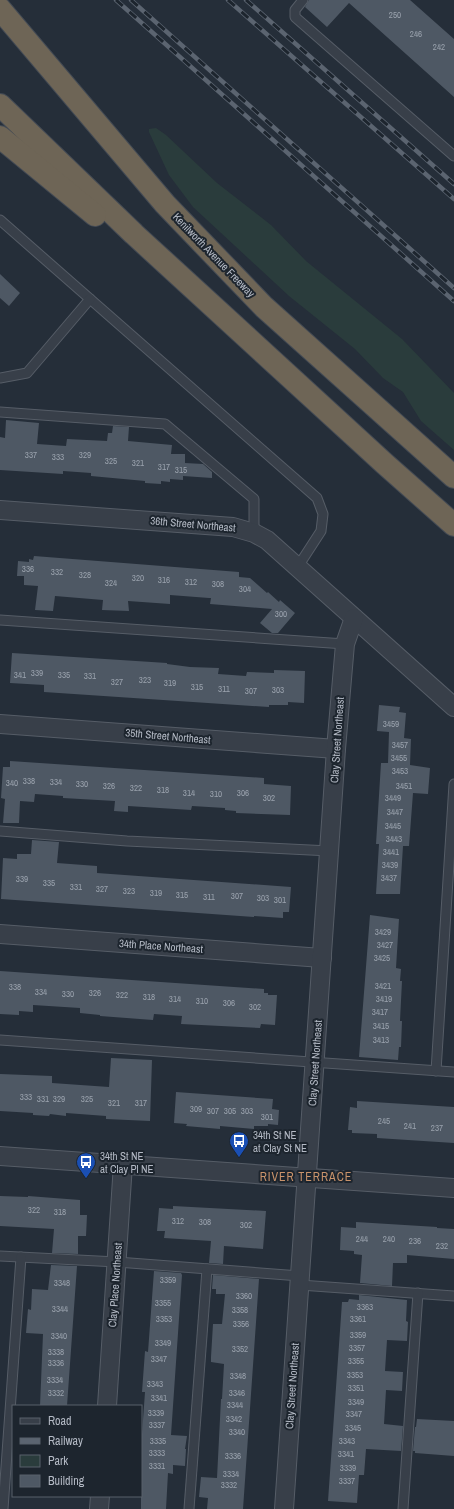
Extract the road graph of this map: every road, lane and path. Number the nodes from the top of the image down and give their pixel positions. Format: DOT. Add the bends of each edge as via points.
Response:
graph roads {
  1 [pos="303,0"];
  2 [pos="0,8"];
  3 [pos="0,26"];
  4 [pos="73,96"];
  5 [pos="0,105"];
  6 [pos="0,137"];
  7 [pos="454,156"];
  8 [pos="0,220"];
  9 [pos="90,299"];
  10 [pos="229,321"];
  11 [pos="0,378"];
  12 [pos="0,412"];
  13 [pos="454,477"];
  14 [pos="0,510"];
  15 [pos="451,523"];
  16 [pos="254,533"];
  17 [pos="297,568"];
  18 [pos="354,618"];
  19 [pos="0,620"];
  20 [pos="345,644"];
  21 [pos="454,707"];
  22 [pos="0,724"];
  23 [pos="336,749"];
  24 [pos="454,784"];
  25 [pos="0,831"];
  26 [pos="330,851"];
  27 [pos="0,934"];
  28 [pos="322,958"];
  29 [pos="0,1040"];
  30 [pos="315,1062"];
  31 [pos="436,1071"];
  32 [pos="454,1072"];
  33 [pos="0,1156"];
  34 [pos="123,1164"];
  35 [pos="307,1178"];
  36 [pos="454,1188"];
  37 [pos="0,1256"];
  38 [pos="21,1258"];
  39 [pos="117,1262"];
  40 [pos="207,1269"];
  41 [pos="300,1280"];
  42 [pos="418,1293"];
  43 [pos="454,1296"];
  44 [pos="107,1405"];
  45 [pos="100,1497"];
  46 [pos="3,1509"];
  47 [pos="99,1509"];
  48 [pos="189,1509"];
  49 [pos="284,1509"];
  50 [pos="402,1509"];
  1 -- 7 [label="lane" via="295,10 296,17"];
  2 -- 4 [label="highway, Kenilworth Avenue Freeway"];
  3 -- 4 [label="highway"];
  4 -- 13 [label="highway, Kenilworth Avenue Freeway" via="165,204 264,307"];
  5 -- 10 [label="highway"];
  6 -- 10 [label="highway"];
  8 -- 9 [label="lane"];
  9 -- 11 [label="lane" via="27,372"];
  9 -- 17 [label="lane" via="317,498 324,514 321,531"];
  10 -- 15 [label="highway"];
  12 -- 16 [label="lane" via="165,424 254,499"];
  14 -- 16 [label="street, 36th Street Northeast" via="233,527"];
  16 -- 17 [label="street, 36th Street Northeast" via="267,540"];
  17 -- 18 [label="street, 36th Street Northeast"];
  18 -- 20 [label="street, Clay Street Northeast"];
  18 -- 21 [label="street, 36th Street Northeast"];
  19 -- 20 [label="lane"];
  20 -- 23 [label="street, Clay Street Northeast"];
  22 -- 23 [label="street, 35th Street Northeast"];
  23 -- 26 [label="street, Clay Street Northeast"];
  24 -- 31 [label="lane"];
  25 -- 26 [label="lane" via="128,841"];
  26 -- 28 [label="street, Clay Street Northeast"];
  27 -- 28 [label="street, 34th Place Northeast"];
  28 -- 30 [label="street, Clay Street Northeast"];
  29 -- 30 [label="lane"];
  30 -- 31 [label="lane"];
  30 -- 35 [label="street, Clay Street Northeast"];
  31 -- 32 [label="lane"];
  33 -- 34 [label="street"];
  34 -- 35 [label="street"];
  34 -- 39 [label="street, Clay Place Northeast"];
  35 -- 36 [label="street"];
  35 -- 41 [label="street, Clay Street Northeast"];
  37 -- 38 [label="lane"];
  38 -- 39 [label="lane"];
  38 -- 46 [label="lane"];
  39 -- 40 [label="lane"];
  39 -- 44 [label="street, Clay Place Northeast"];
  40 -- 41 [label="lane"];
  40 -- 48 [label="lane"];
  41 -- 42 [label="lane"];
  41 -- 49 [label="street, Clay Street Northeast"];
  42 -- 43 [label="lane"];
  42 -- 50 [label="lane"];
  45 -- 47 [label="street"];
}
